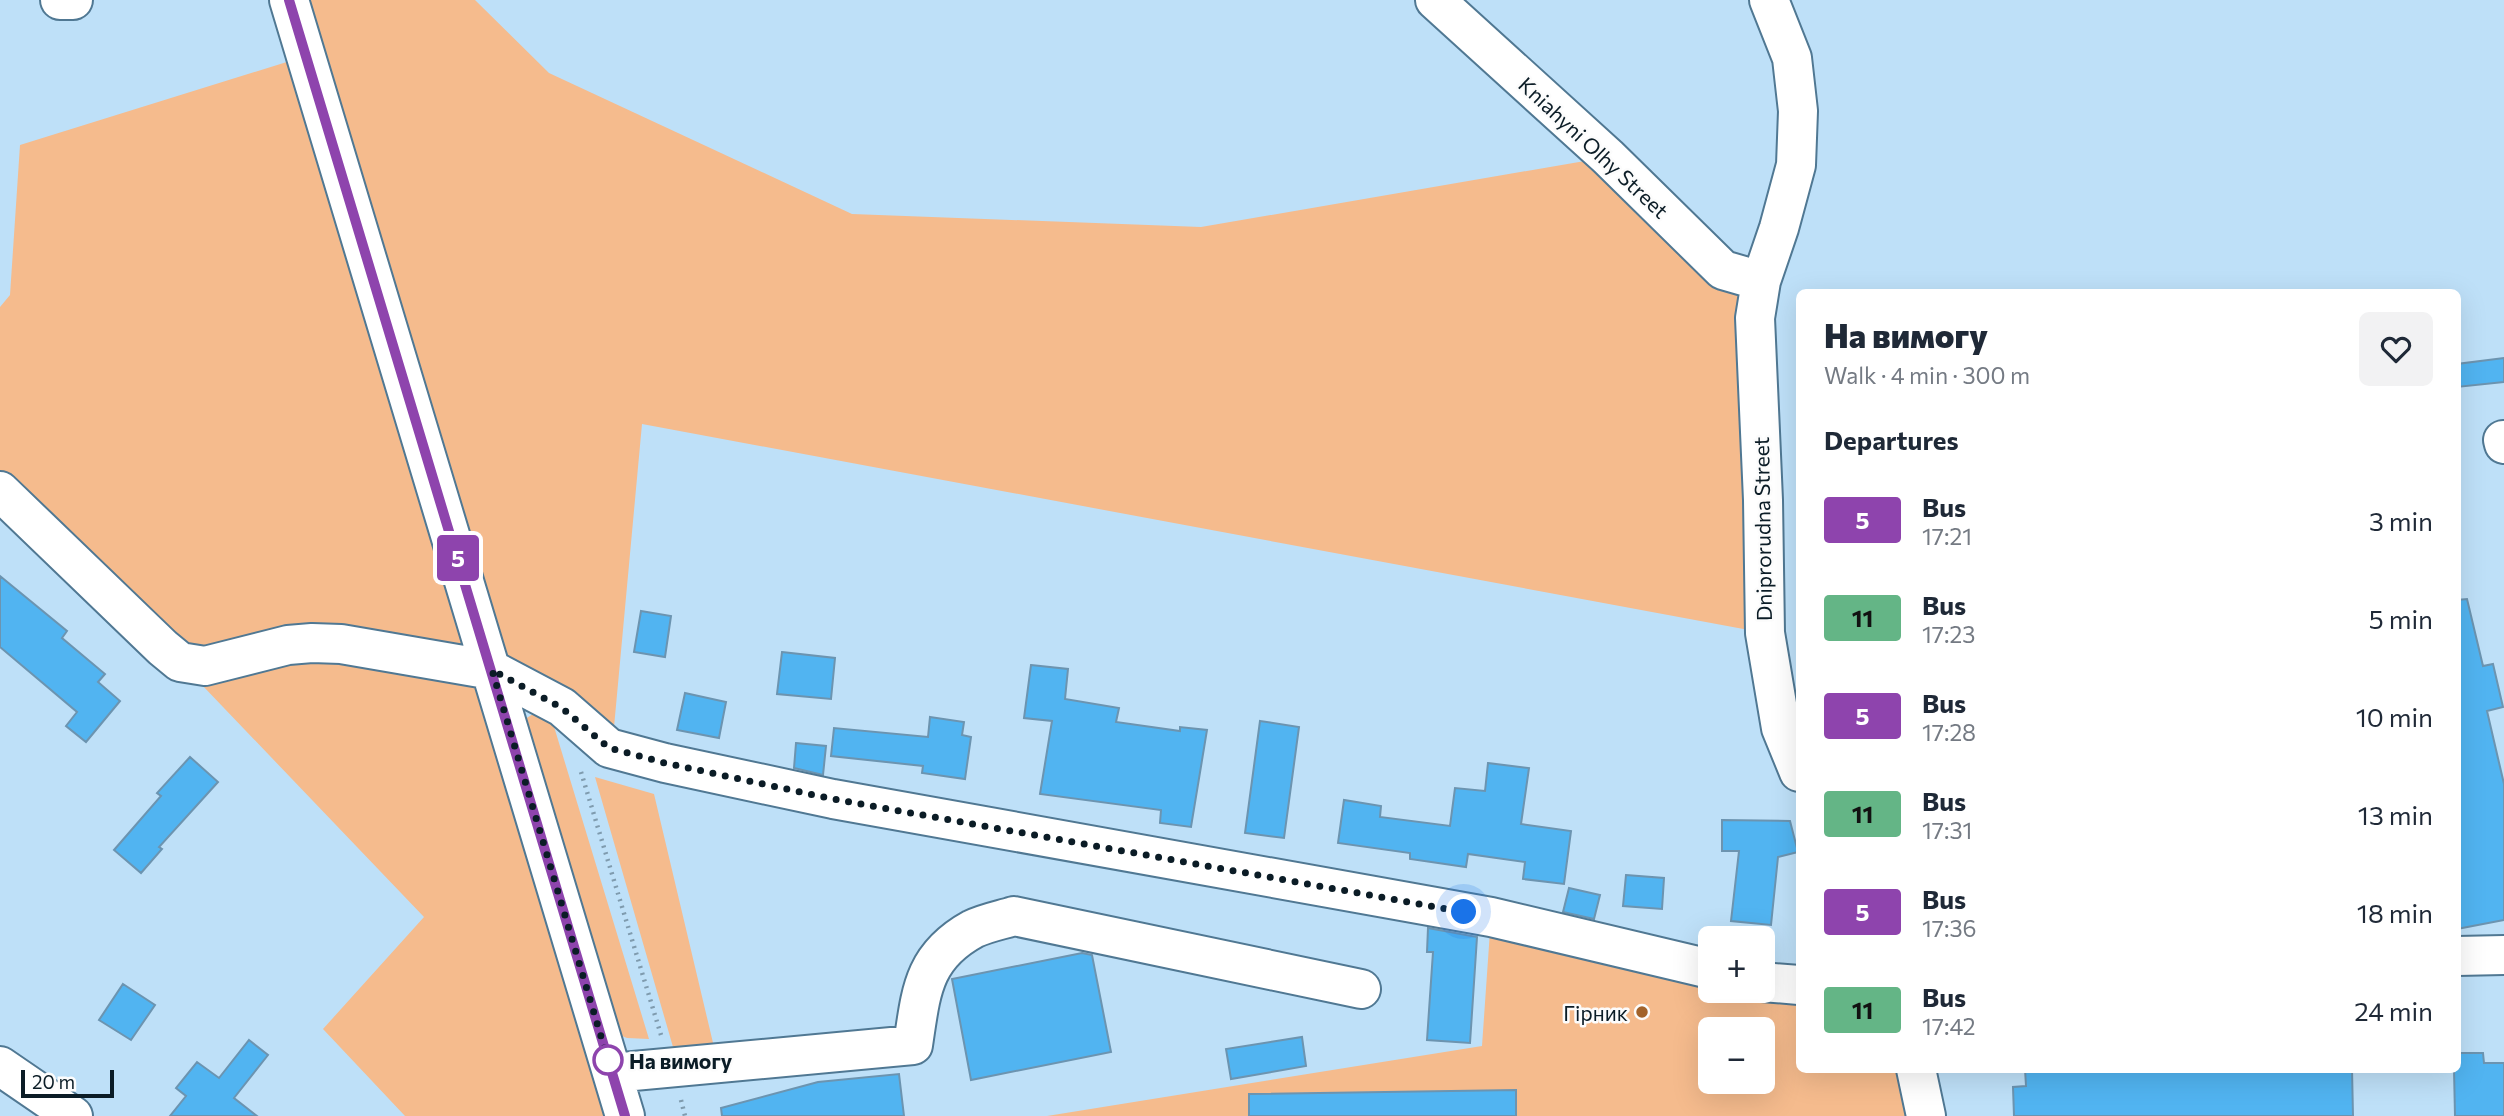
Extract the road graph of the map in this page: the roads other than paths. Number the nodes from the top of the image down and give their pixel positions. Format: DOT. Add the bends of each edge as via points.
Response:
graph roads {
  1 [pos="60,0"];
  2 [pos="73,0"];
  3 [pos="289,0"];
  4 [pos="1435,0"];
  5 [pos="1769,0"];
  6 [pos="1761,281"];
  7 [pos="0,491"];
  8 [pos="492,670"];
  9 [pos="1796,765"];
  10 [pos="2504,955"];
  11 [pos="2461,956"];
  12 [pos="1698,966"];
  13 [pos="1775,983"];
  14 [pos="1796,985"];
  15 [pos="1361,989"];
  16 [pos="0,1066"];
  17 [pos="612,1073"];
  18 [pos="1917,1073"];
  19 [pos="73,1116"];
  20 [pos="625,1116"];
  21 [pos="1926,1116"];
  1 -- 2 [label="street"];
  3 -- 8 [label="street"];
  4 -- 6 [label="street, Kniahyni Olhy Street" via="1608,157 1723,270"];
  5 -- 6 [label="street, Dniprorudna Street" via="1792,58 1798,111 1796,165"];
  6 -- 9 [label="street, Dniprorudna Street" via="1755,318 1765,633 1781,728"];
  7 -- 8 [label="street" via="180,662 205,666 312,642"];
  8 -- 12 [label="street" via="562,708 593,755 665,763 833,799 1491,916"];
  8 -- 17 [label="street"];
  10 -- 11 [label="street"];
  13 -- 14 [label="street"];
  15 -- 17 [label="street" via="1014,916 974,929 939,954 922,989 913,1045"];
  16 -- 19 [label="street"];
  17 -- 20 [label="street"];
  18 -- 21 [label="street"];
}
